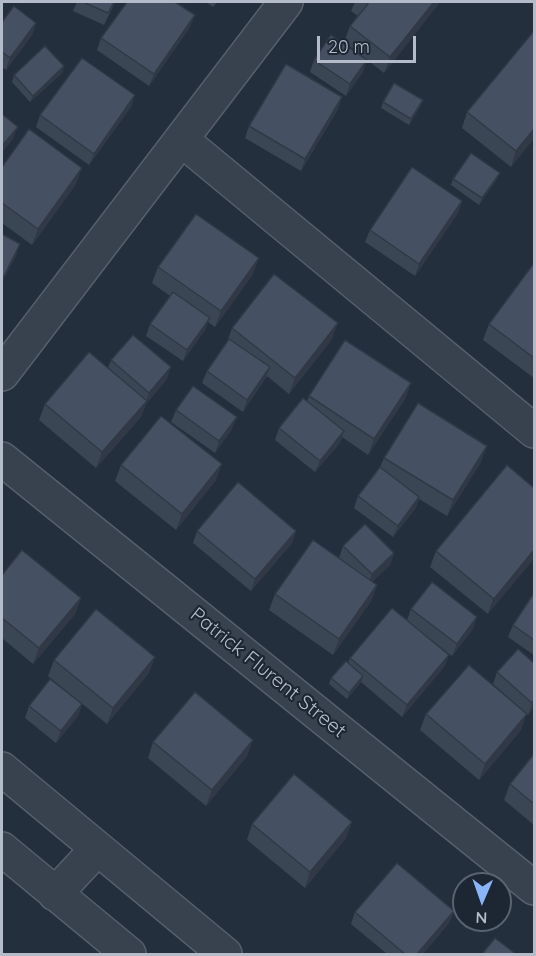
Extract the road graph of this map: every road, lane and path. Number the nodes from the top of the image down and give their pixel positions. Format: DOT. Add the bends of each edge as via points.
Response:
graph roads {
  1 [pos="286,2"];
  2 [pos="182,140"];
  3 [pos="2,374"];
  4 [pos="534,431"];
  5 [pos="2,459"];
  6 [pos="2,769"];
  7 [pos="2,849"];
  8 [pos="97,849"];
  9 [pos="534,888"];
  10 [pos="55,894"];
  11 [pos="129,954"];
  12 [pos="225,954"];
  1 -- 2 [label="street"];
  2 -- 3 [label="street"];
  2 -- 4 [label="street"];
  5 -- 9 [label="street, Patrick Flurent Street"];
  6 -- 8 [label="street"];
  7 -- 10 [label="street"];
  8 -- 10 [label="street"];
  8 -- 12 [label="street"];
  10 -- 11 [label="street"];
}
